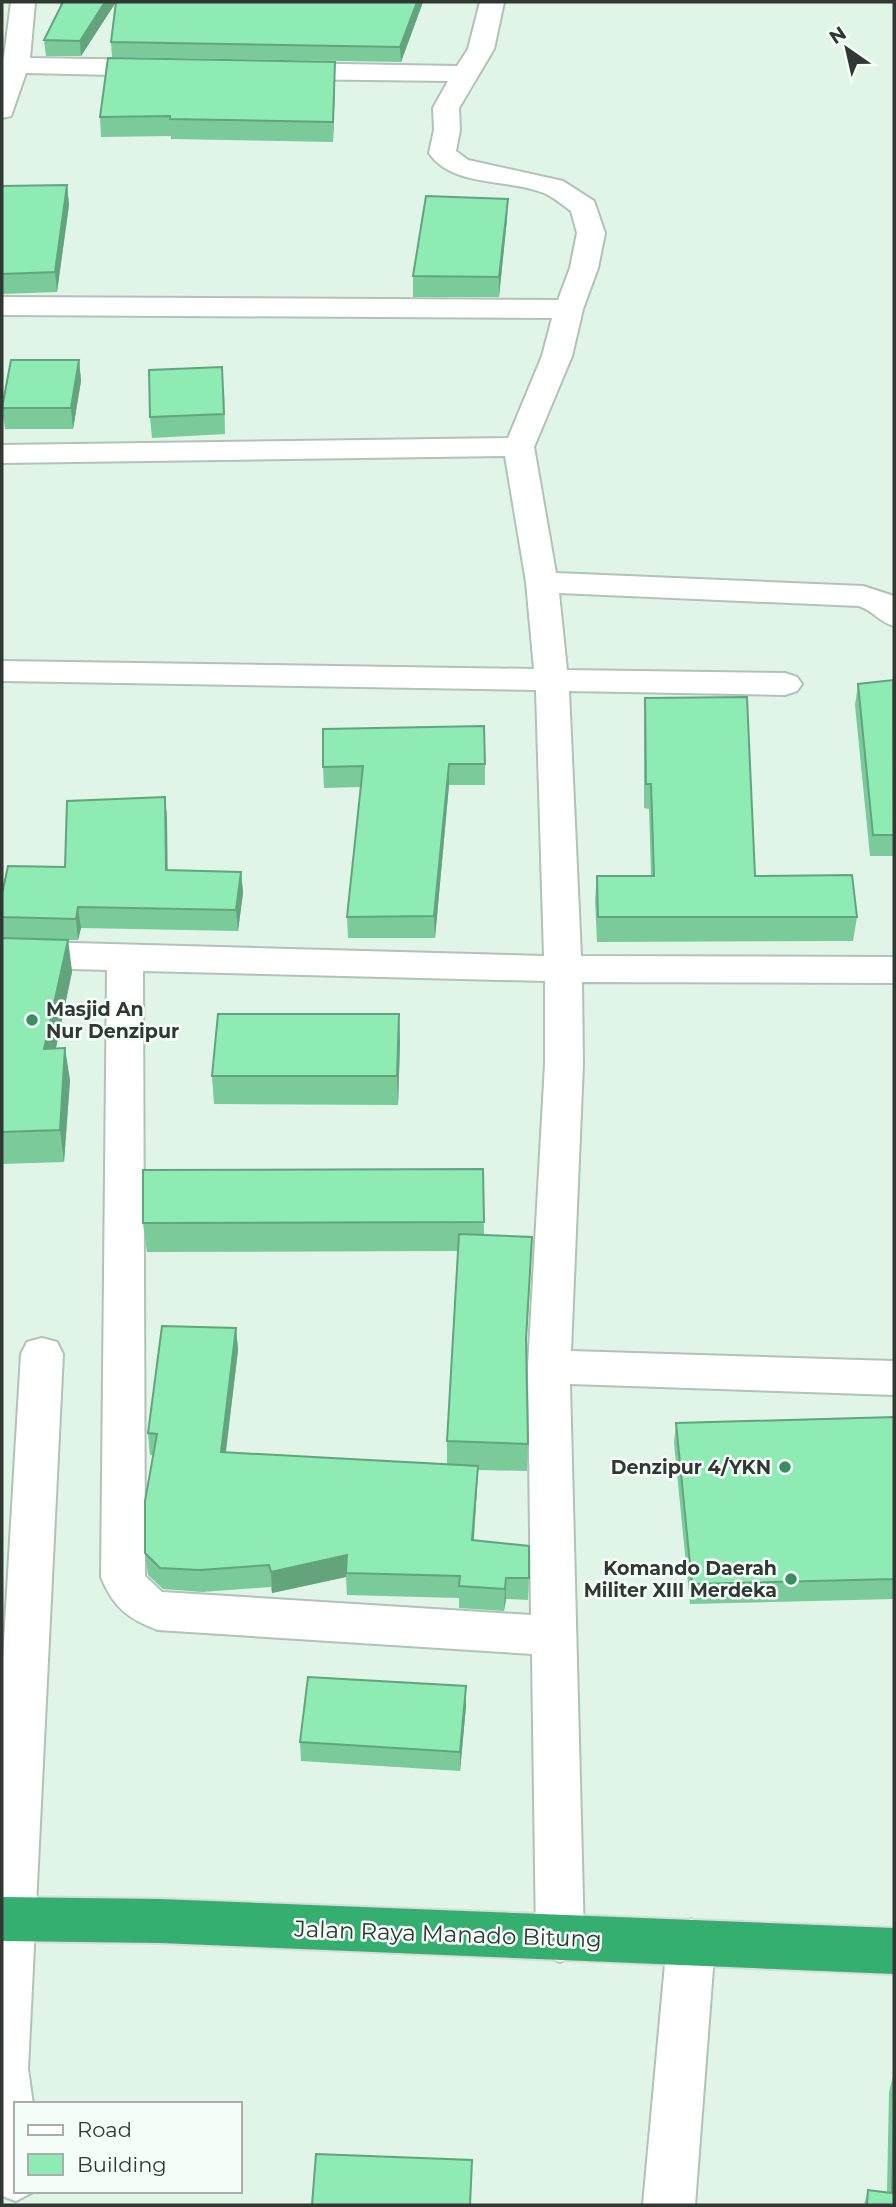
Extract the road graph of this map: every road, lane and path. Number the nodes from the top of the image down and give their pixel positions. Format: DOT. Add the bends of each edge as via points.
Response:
graph roads {
  1 [pos="23,2"];
  2 [pos="492,2"];
  3 [pos="9,65"];
  4 [pos="182,69"];
  5 [pos="265,70"];
  6 [pos="465,75"];
  7 [pos="2,110"];
  8 [pos="2,306"];
  9 [pos="569,309"];
  10 [pos="519,447"];
  11 [pos="2,454"];
  12 [pos="542,582"];
  13 [pos="894,616"];
  14 [pos="2,671"];
  15 [pos="552,682"];
  16 [pos="785,684"];
  17 [pos="2,954"];
  18 [pos="125,958"];
  19 [pos="563,968"];
  20 [pos="894,970"];
  21 [pos="42,1354"];
  22 [pos="549,1367"];
  23 [pos="894,1378"];
  24 [pos="555,1636"];
  25 [pos="6,1919"];
  26 [pos="560,1939"];
  27 [pos="691,1942"];
  28 [pos="894,1951"];
  29 [pos="14,2160"];
  30 [pos="669,2205"];
  1 -- 3 [label="street"];
  2 -- 6 [label="street" via="481,49"];
  3 -- 4 [label="street"];
  3 -- 7 [label="street"];
  5 -- 6 [label="street"];
  6 -- 9 [label="street" via="446,108 442,153 459,166 553,187 584,207 591,233"];
  8 -- 9 [label="street"];
  9 -- 10 [label="street" via="557,356"];
  10 -- 11 [label="street"];
  10 -- 12 [label="street"];
  12 -- 13 [label="street" via="863,596 883,603"];
  12 -- 15 [label="street"];
  14 -- 15 [label="street"];
  15 -- 16 [label="street"];
  15 -- 19 [label="street"];
  17 -- 18 [label="street"];
  18 -- 19 [label="street"];
  18 -- 24 [label="street" via="126,1586 146,1607 158,1611"];
  19 -- 20 [label="street"];
  19 -- 22 [label="street" via="564,1064"];
  21 -- 25 [label="street"];
  22 -- 23 [label="street"];
  22 -- 24 [label="street"];
  24 -- 26 [label="street"];
  25 -- 26 [label="highway, Jalan Raya Manado Bitung" via="160,1921"];
  25 -- 29 [label="street" via="3,2069"];
  26 -- 27 [label="highway, Jalan Raya Manado Bitung"];
  27 -- 28 [label="highway, Jalan Raya Manado Bitung"];
  27 -- 30 [label="street"];
}
